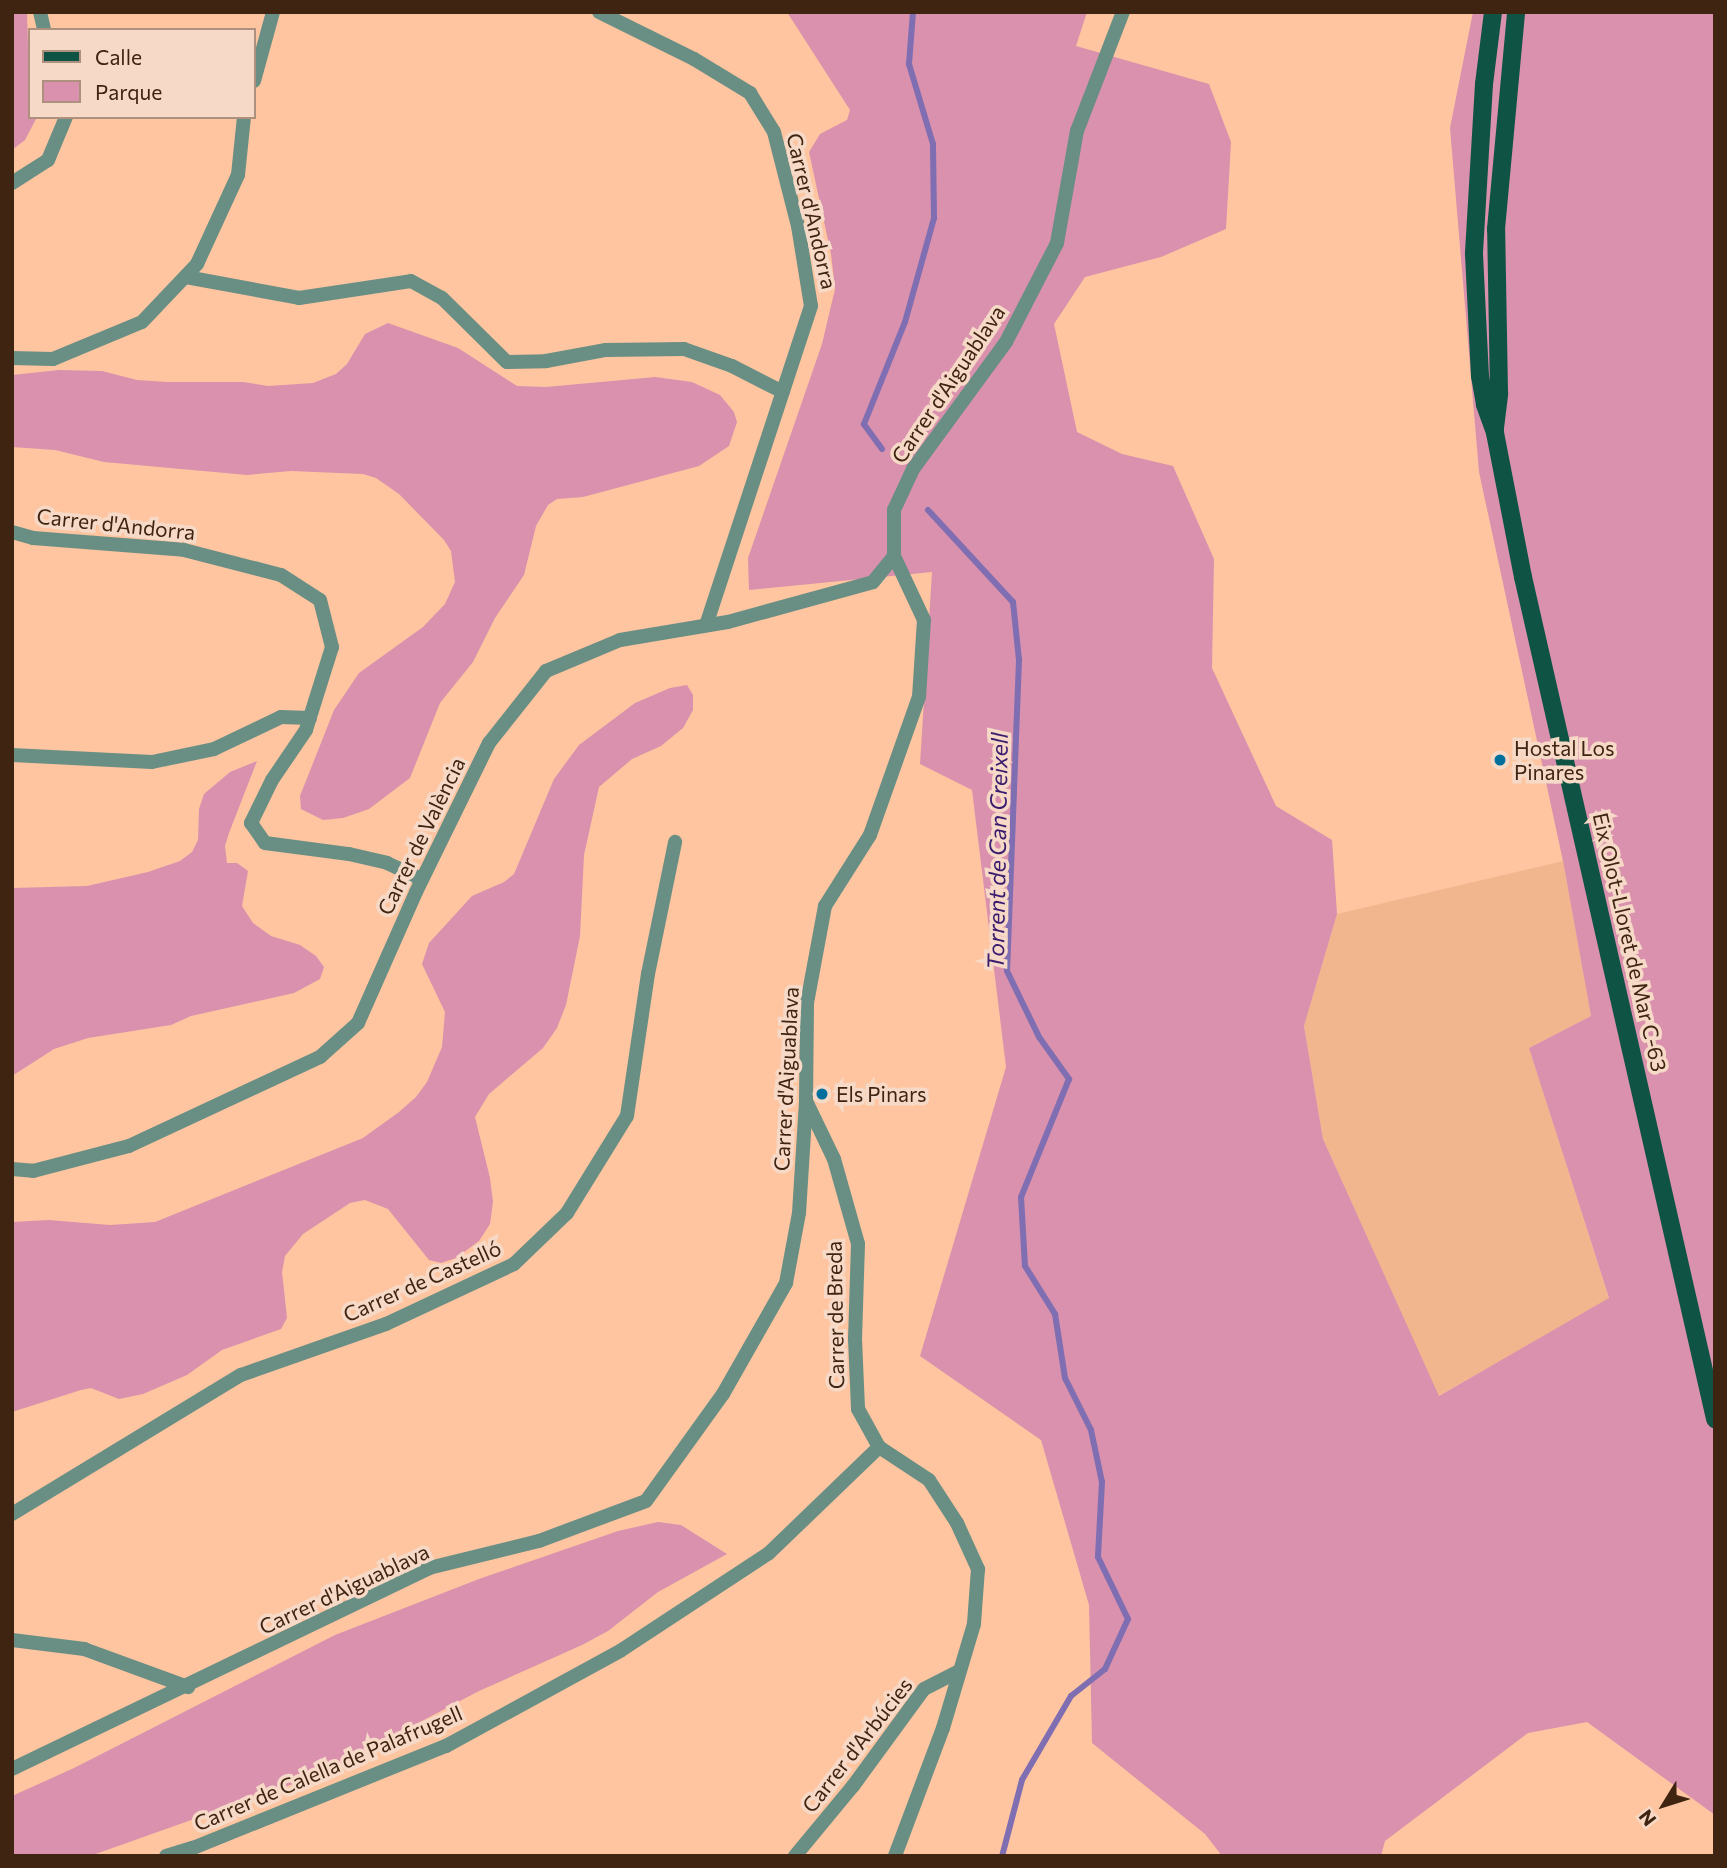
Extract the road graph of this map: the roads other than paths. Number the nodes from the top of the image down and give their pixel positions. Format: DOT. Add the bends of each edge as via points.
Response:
graph roads {
  1 [pos="273,12"];
  2 [pos="599,12"];
  3 [pos="1123,12"];
  4 [pos="1483,12"];
  5 [pos="1493,12"];
  6 [pos="1504,12"];
  7 [pos="1516,12"];
  8 [pos="256,74"];
  9 [pos="65,119"];
  10 [pos="244,119"];
  11 [pos="1480,167"];
  12 [pos="12,183"];
  13 [pos="1496,229"];
  14 [pos="186,276"];
  15 [pos="12,358"];
  16 [pos="783,392"];
  17 [pos="1495,433"];
  18 [pos="12,532"];
  19 [pos="894,556"];
  20 [pos="706,625"];
  21 [pos="310,718"];
  22 [pos="12,755"];
  23 [pos="675,842"];
  24 [pos="422,879"];
  25 [pos="806,1101"];
  26 [pos="12,1169"];
  27 [pos="1715,1419"];
  28 [pos="879,1447"];
  29 [pos="12,1514"];
  30 [pos="12,1640"];
  31 [pos="960,1671"];
  32 [pos="188,1687"];
  33 [pos="12,1769"];
  34 [pos="166,1856"];
  35 [pos="795,1856"];
  36 [pos="895,1856"];
  1 -- 8 [label="street"];
  2 -- 16 [label="street, Carrer d'Andorra" via="750,93 774,132 798,226 811,306"];
  3 -- 19 [label="street, Carrer d'Aiguablava" via="1077,131 1056,243 1006,342 913,469 894,510"];
  4 -- 11 [label="main road" via="1472,129"];
  5 -- 11 [label="main road, Eix Olot-Lloret de Mar C-63"];
  6 -- 13 [label="main road" via="1488,206"];
  7 -- 13 [label="main road, Eix Olot-Lloret de Mar C-63"];
  9 -- 12 [label="street" via="48,160"];
  10 -- 14 [label="street" via="238,175 197,264"];
  11 -- 17 [label="main road, Eix Olot-Lloret de Mar C-63" via="1475,254 1480,376"];
  13 -- 17 [label="main road, Eix Olot-Lloret de Mar C-63" via="1499,393"];
  14 -- 15 [label="street" via="142,322 53,359"];
  14 -- 16 [label="street" via="299,299 411,281 442,298 507,362 546,361 606,349 684,349 732,366"];
  16 -- 20 [label="street, Carrer d'Andorra"];
  17 -- 27 [label="main road, Eix Olot-Lloret de Mar C-63" via="1523,577"];
  18 -- 21 [label="street, Carrer d'Andorra" via="33,538 184,550 281,575 320,600 332,647"];
  19 -- 20 [label="street, Carrer de València" via="873,582"];
  19 -- 25 [label="street, Carrer d'Aiguablava" via="924,620 919,697 870,835 825,906 807,1003"];
  20 -- 24 [label="street, Carrer de València" via="620,640 546,671 489,743"];
  21 -- 22 [label="street" via="281,717 214,749 152,762"];
  21 -- 24 [label="street, Carrer d'Andorra" via="251,823 265,843 349,854 387,863"];
  23 -- 29 [label="street, Carrer de Castelló" via="648,974 628,1116 567,1213 513,1265 386,1324 242,1375"];
  24 -- 26 [label="street, Carrer de València" via="358,1023 320,1057 129,1146 33,1171"];
  25 -- 28 [label="street, Carrer de Breda" via="834,1159 858,1244 858,1409"];
  25 -- 32 [label="street, Carrer d'Aiguablava" via="799,1213 786,1283 723,1394 646,1501 539,1541 429,1568"];
  28 -- 31 [label="street, Carrer de Breda" via="929,1479 957,1523 978,1569 974,1624"];
  28 -- 34 [label="street, Carrer de Calella de Palafrugell" via="769,1553 620,1651 446,1746"];
  30 -- 32 [label="street" via="84,1649"];
  31 -- 35 [label="street, Carrer d'Arbúcies" via="924,1689"];
  31 -- 36 [label="street, Carrer de Breda"];
  32 -- 33 [label="street, Carrer d'Aiguablava"];
}
